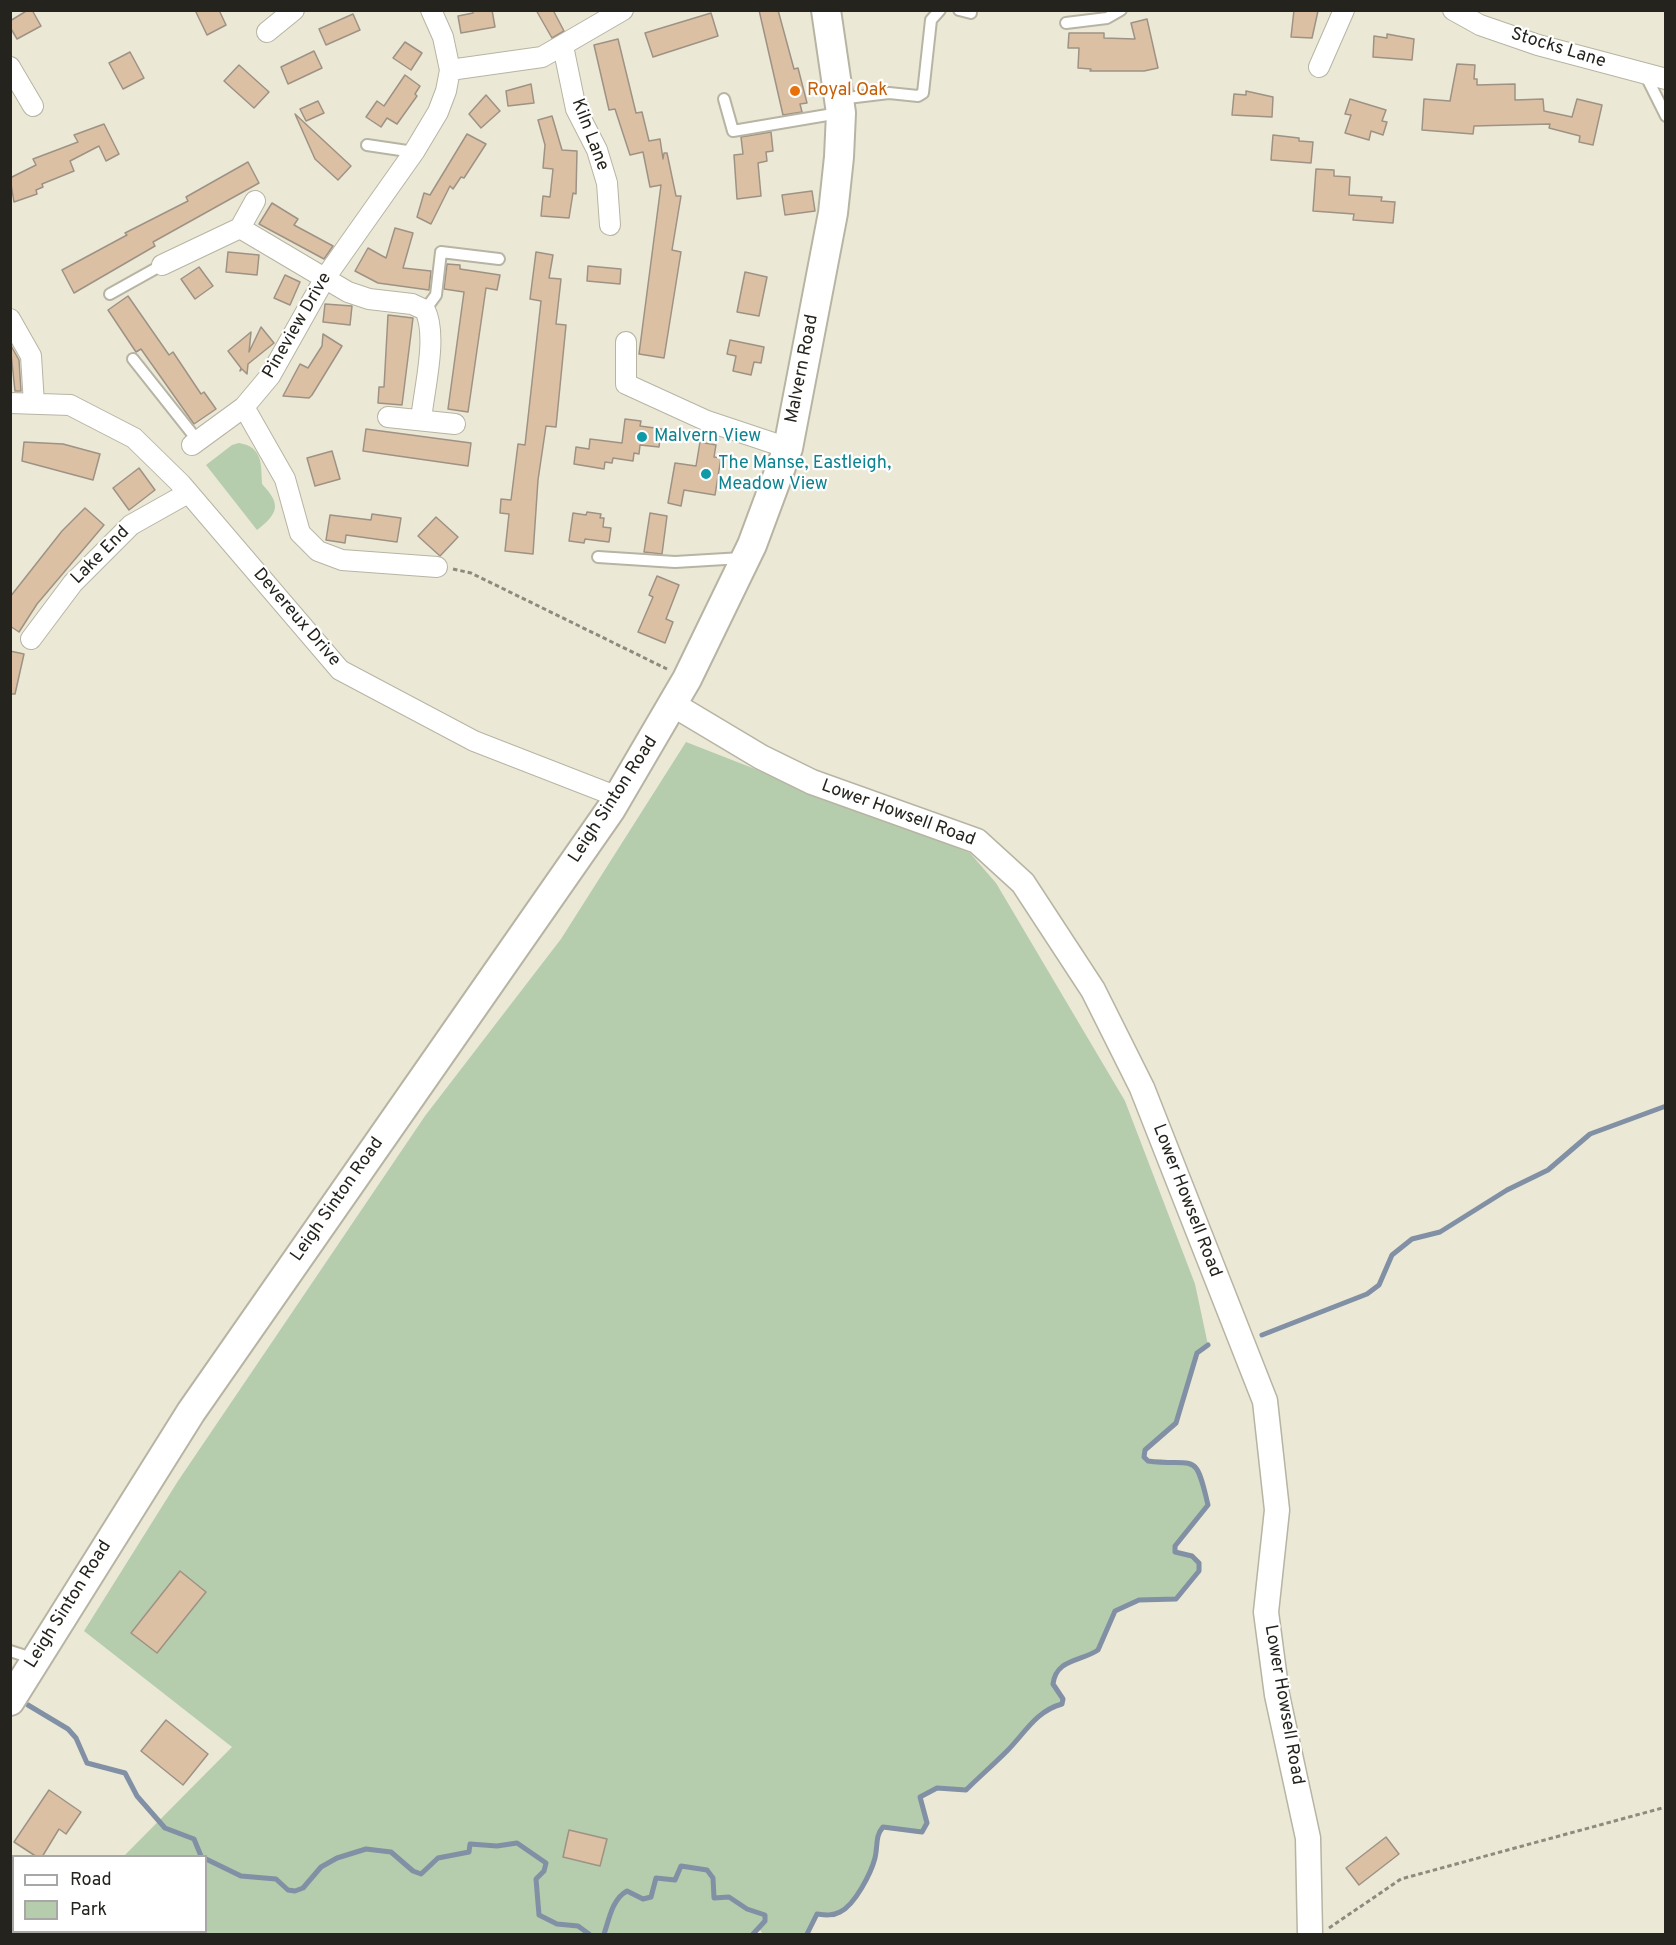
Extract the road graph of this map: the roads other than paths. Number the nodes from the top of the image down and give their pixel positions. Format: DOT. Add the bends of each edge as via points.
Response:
graph roads {
  1 [pos="294,10"];
  2 [pos="431,10"];
  3 [pos="623,10"];
  4 [pos="826,10"];
  5 [pos="940,10"];
  6 [pos="959,10"];
  7 [pos="1120,10"];
  8 [pos="1344,10"];
  9 [pos="1462,12"];
  10 [pos="971,13"];
  11 [pos="1066,23"];
  12 [pos="267,32"];
  13 [pos="564,46"];
  14 [pos="10,67"];
  15 [pos="1319,67"];
  16 [pos="450,70"];
  17 [pos="1656,77"];
  18 [pos="724,99"];
  19 [pos="33,106"];
  20 [pos="840,106"];
  21 [pos="1665,116"];
  22 [pos="367,145"];
  23 [pos="414,152"];
  24 [pos="255,201"];
  25 [pos="610,225"];
  26 [pos="240,228"];
  27 [pos="499,259"];
  28 [pos="162,264"];
  29 [pos="325,278"];
  30 [pos="110,294"];
  31 [pos="425,310"];
  32 [pos="10,319"];
  33 [pos="626,342"];
  34 [pos="133,359"];
  35 [pos="10,403"];
  36 [pos="34,404"];
  37 [pos="244,407"];
  38 [pos="388,417"];
  39 [pos="421,420"];
  40 [pos="455,424"];
  41 [pos="195,443"];
  42 [pos="788,448"];
  43 [pos="188,493"];
  44 [pos="598,557"];
  45 [pos="746,558"];
  46 [pos="437,567"];
  47 [pos="31,639"];
  48 [pos="674,705"];
  49 [pos="618,797"];
  50 [pos="23,1655"];
  51 [pos="10,1701"];
  52 [pos="1310,1935"];
  1 -- 12 [label="street"];
  2 -- 16 [label="street" via="443,37"];
  3 -- 13 [label="street"];
  4 -- 20 [label="main road, Malvern Road"];
  5 -- 20 [label="lane" via="931,20 923,93 889,93"];
  6 -- 10 [label="lane"];
  7 -- 11 [label="lane" via="1107,18"];
  8 -- 15 [label="street"];
  9 -- 17 [label="street, Stocks Lane" via="1480,25 1538,45"];
  13 -- 16 [label="street" via="521,62"];
  13 -- 25 [label="street, Kiln Lane" via="576,109 597,150 607,183"];
  14 -- 19 [label="street"];
  16 -- 23 [label="street" via="438,112"];
  17 -- 21 [label="lane"];
  18 -- 20 [label="lane" via="733,131 810,120"];
  20 -- 42 [label="main road, Malvern Road" via="833,213"];
  22 -- 23 [label="lane"];
  23 -- 29 [label="street, Pineview Drive"];
  24 -- 26 [label="street"];
  26 -- 28 [label="street"];
  26 -- 29 [label="street"];
  27 -- 31 [label="lane" via="441,252 436,295"];
  28 -- 30 [label="lane"];
  29 -- 31 [label="street" via="369,299 412,304"];
  29 -- 37 [label="street, Pineview Drive" via="270,376"];
  31 -- 39 [label="street" via="431,322"];
  32 -- 36 [label="street" via="31,356"];
  33 -- 42 [label="street" via="626,384 707,422"];
  34 -- 41 [label="lane"];
  35 -- 36 [label="street, Devereux Drive"];
  36 -- 43 [label="street, Devereux Drive" via="70,405 134,438"];
  37 -- 41 [label="street, Pineview Drive"];
  37 -- 46 [label="street" via="285,479 300,533 318,551 342,560"];
  38 -- 39 [label="street"];
  39 -- 40 [label="street"];
  42 -- 45 [label="main road, Malvern Road"];
  43 -- 47 [label="street, Lake End" via="131,525 73,583"];
  43 -- 49 [label="street, Devereux Drive" via="340,670 474,741"];
  44 -- 45 [label="lane" via="675,562"];
  45 -- 48 [label="main road, Malvern Road"];
  48 -- 49 [label="main road, Leigh Sinton Road"];
  48 -- 52 [label="street, Lower Howsell Road" via="761,757 812,782 977,841 1023,883 1093,990 1142,1088 1266,1401 1277,1510 1266,1612 1277,1695 1308,1838"];
  49 -- 50 [label="main road, Leigh Sinton Road"];
  50 -- 51 [label="main road, Leigh Sinton Road"];
}
